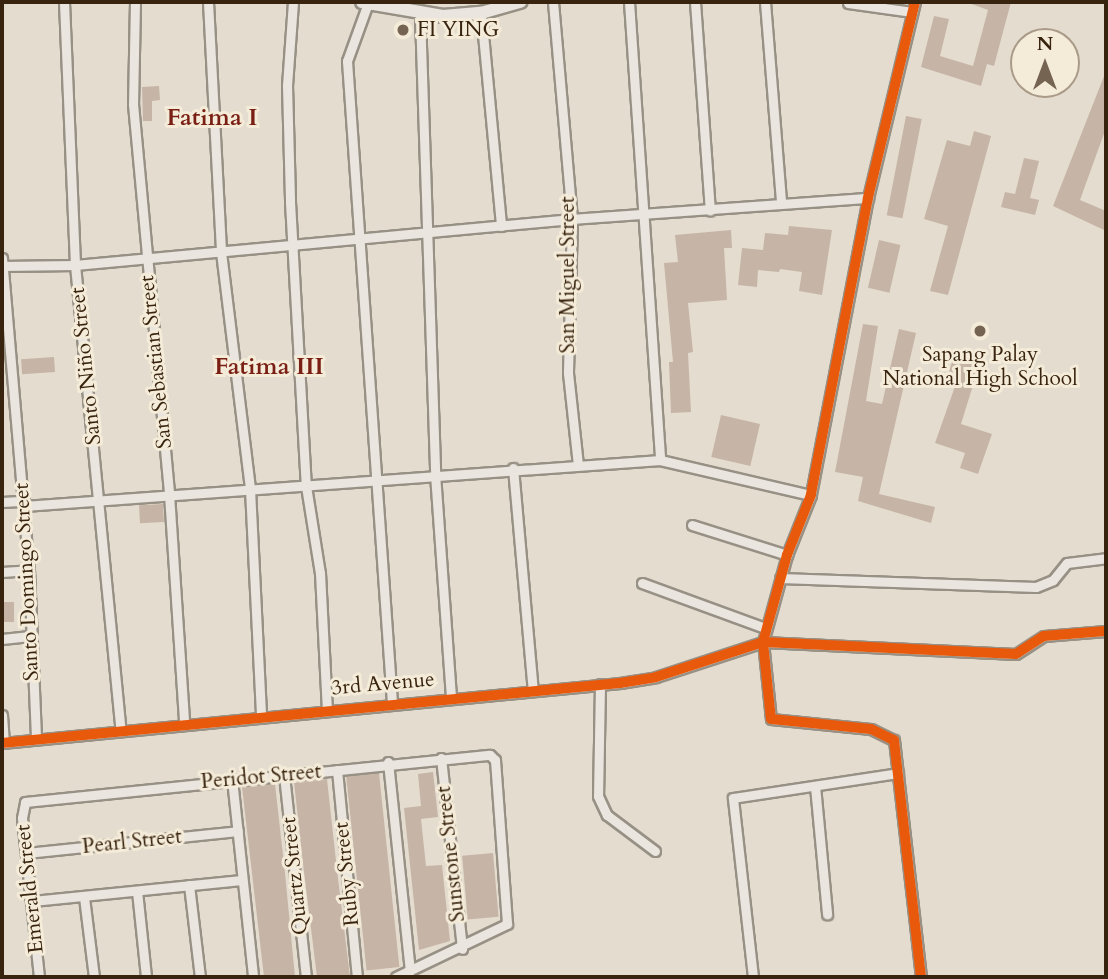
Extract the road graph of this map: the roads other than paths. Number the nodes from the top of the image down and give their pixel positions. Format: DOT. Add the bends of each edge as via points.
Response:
graph roads {
  1 [pos="64,2"];
  2 [pos="135,2"];
  3 [pos="208,2"];
  4 [pos="293,2"];
  5 [pos="365,2"];
  6 [pos="520,2"];
  7 [pos="553,2"];
  8 [pos="629,2"];
  9 [pos="695,2"];
  10 [pos="765,2"];
  11 [pos="915,2"];
  12 [pos="848,3"];
  13 [pos="912,12"];
  14 [pos="481,13"];
  15 [pos="420,15"];
  16 [pos="868,198"];
  17 [pos="781,202"];
  18 [pos="710,210"];
  19 [pos="641,214"];
  20 [pos="572,219"];
  21 [pos="501,226"];
  22 [pos="426,233"];
  23 [pos="360,239"];
  24 [pos="292,247"];
  25 [pos="221,252"];
  26 [pos="2,258"];
  27 [pos="145,258"];
  28 [pos="75,265"];
  29 [pos="2,267"];
  30 [pos="7,363"];
  31 [pos="660,460"];
  32 [pos="578,465"];
  33 [pos="513,468"];
  34 [pos="435,474"];
  35 [pos="377,480"];
  36 [pos="306,486"];
  37 [pos="250,489"];
  38 [pos="169,494"];
  39 [pos="811,495"];
  40 [pos="98,501"];
  41 [pos="2,502"];
  42 [pos="24,504"];
  43 [pos="692,525"];
  44 [pos="787,555"];
  45 [pos="1106,558"];
  46 [pos="29,570"];
  47 [pos="2,572"];
  48 [pos="780,578"];
  49 [pos="642,583"];
  50 [pos="765,628"];
  51 [pos="1106,631"];
  52 [pos="30,636"];
  53 [pos="2,639"];
  54 [pos="764,642"];
  55 [pos="600,684"];
  56 [pos="533,690"];
  57 [pos="452,697"];
  58 [pos="392,703"];
  59 [pos="327,709"];
  60 [pos="261,715"];
  61 [pos="2,716"];
  62 [pos="184,722"];
  63 [pos="121,730"];
  64 [pos="36,739"];
  65 [pos="3,743"];
  66 [pos="441,758"];
  67 [pos="388,762"];
  68 [pos="337,770"];
  69 [pos="898,773"];
  70 [pos="284,775"];
  71 [pos="232,779"];
  72 [pos="815,786"];
  73 [pos="25,802"];
  74 [pos="238,831"];
  75 [pos="655,851"];
  76 [pos="26,853"];
  77 [pos="242,880"];
  78 [pos="189,885"];
  79 [pos="137,891"];
  80 [pos="84,897"];
  81 [pos="32,901"];
  82 [pos="827,914"];
  83 [pos="462,949"];
  84 [pos="410,971"];
  85 [pos="39,977"];
  86 [pos="94,977"];
  87 [pos="146,977"];
  88 [pos="200,977"];
  89 [pos="253,977"];
  90 [pos="306,977"];
  91 [pos="357,977"];
  92 [pos="397,977"];
  93 [pos="752,977"];
  94 [pos="921,977"];
  1 -- 28 [label="street, Santo Niño Street"];
  2 -- 27 [label="street, San Sebastian Street" via="133,103"];
  3 -- 25 [label="street"];
  4 -- 24 [label="street" via="287,85"];
  5 -- 15 [label="main road"];
  5 -- 23 [label="street" via="347,61"];
  6 -- 14 [label="main road"];
  7 -- 20 [label="street, San Miguel Street"];
  8 -- 19 [label="street"];
  9 -- 18 [label="street"];
  10 -- 17 [label="street"];
  11 -- 13 [label="street"];
  12 -- 13 [label="street"];
  13 -- 16 [label="street"];
  14 -- 15 [label="main road"];
  14 -- 21 [label="street"];
  15 -- 22 [label="street"];
  16 -- 17 [label="street"];
  16 -- 39 [label="street"];
  17 -- 18 [label="street"];
  18 -- 19 [label="street"];
  19 -- 20 [label="street"];
  19 -- 31 [label="street"];
  20 -- 21 [label="street"];
  20 -- 32 [label="street, San Miguel Street" via="568,373"];
  21 -- 22 [label="street"];
  22 -- 23 [label="street"];
  22 -- 34 [label="street"];
  23 -- 24 [label="street"];
  23 -- 35 [label="street"];
  24 -- 25 [label="street"];
  24 -- 36 [label="street"];
  25 -- 27 [label="street"];
  25 -- 37 [label="street"];
  26 -- 29 [label="street, Santo Domingo Street"];
  27 -- 28 [label="street"];
  27 -- 38 [label="street, San Sebastian Street"];
  28 -- 29 [label="street"];
  28 -- 40 [label="street, Santo Niño Street"];
  29 -- 30 [label="street, Santo Domingo Street"];
  30 -- 42 [label="street, Santo Domingo Street"];
  31 -- 32 [label="street"];
  31 -- 39 [label="street"];
  32 -- 33 [label="street"];
  33 -- 34 [label="street"];
  33 -- 56 [label="street"];
  34 -- 35 [label="street"];
  34 -- 57 [label="street"];
  35 -- 36 [label="street"];
  35 -- 58 [label="street"];
  36 -- 37 [label="street"];
  36 -- 59 [label="street" via="320,573"];
  37 -- 38 [label="street"];
  37 -- 60 [label="street"];
  38 -- 40 [label="street"];
  38 -- 62 [label="street, San Sebastian Street"];
  39 -- 44 [label="street"];
  40 -- 42 [label="street"];
  40 -- 63 [label="street, Santo Niño Street"];
  41 -- 42 [label="street"];
  42 -- 46 [label="street, Santo Domingo Street"];
  43 -- 44 [label="street"];
  44 -- 48 [label="street"];
  45 -- 48 [label="street" via="1067,563 1053,580 1036,587"];
  46 -- 47 [label="street"];
  46 -- 52 [label="street, Santo Domingo Street"];
  48 -- 50 [label="street"];
  49 -- 50 [label="street"];
  50 -- 54 [label="street"];
  51 -- 54 [label="street" via="1044,636 1016,654"];
  52 -- 53 [label="street"];
  52 -- 64 [label="street, Santo Domingo Street"];
  54 -- 55 [label="street, 3rd Avenue" via="656,677"];
  54 -- 69 [label="street" via="771,719 883,732 894,740"];
  55 -- 56 [label="street, 3rd Avenue"];
  55 -- 75 [label="street" via="598,796 607,815"];
  56 -- 57 [label="street, 3rd Avenue"];
  57 -- 58 [label="street, 3rd Avenue"];
  58 -- 59 [label="street, 3rd Avenue"];
  59 -- 60 [label="street, 3rd Avenue"];
  60 -- 62 [label="street, 3rd Avenue"];
  61 -- 65 [label="street"];
  62 -- 63 [label="street, 3rd Avenue"];
  63 -- 64 [label="street, 3rd Avenue"];
  64 -- 65 [label="street, 3rd Avenue"];
  66 -- 67 [label="street, Peridot Street"];
  66 -- 83 [label="street, Sunstone Street"];
  66 -- 83 [label="street, Peridot Street" via="483,753 495,760 507,924"];
  67 -- 68 [label="street, Peridot Street"];
  67 -- 84 [label="street"];
  68 -- 70 [label="street, Peridot Street"];
  68 -- 91 [label="street, Ruby Street"];
  69 -- 72 [label="street"];
  69 -- 94 [label="street"];
  70 -- 71 [label="street, Peridot Street"];
  70 -- 90 [label="street, Quartz Street"];
  71 -- 73 [label="street, Peridot Street"];
  71 -- 74 [label="street"];
  72 -- 82 [label="street"];
  72 -- 93 [label="street" via="733,798"];
  73 -- 76 [label="street, Emerald Street"];
  74 -- 76 [label="street, Pearl Street"];
  74 -- 77 [label="street"];
  76 -- 81 [label="street, Emerald Street"];
  77 -- 78 [label="street"];
  77 -- 89 [label="street"];
  78 -- 79 [label="street"];
  78 -- 88 [label="street"];
  79 -- 80 [label="street"];
  79 -- 87 [label="street"];
  80 -- 81 [label="street"];
  80 -- 86 [label="street"];
  81 -- 85 [label="street, Emerald Street"];
  83 -- 84 [label="street"];
  84 -- 92 [label="street"];
}
